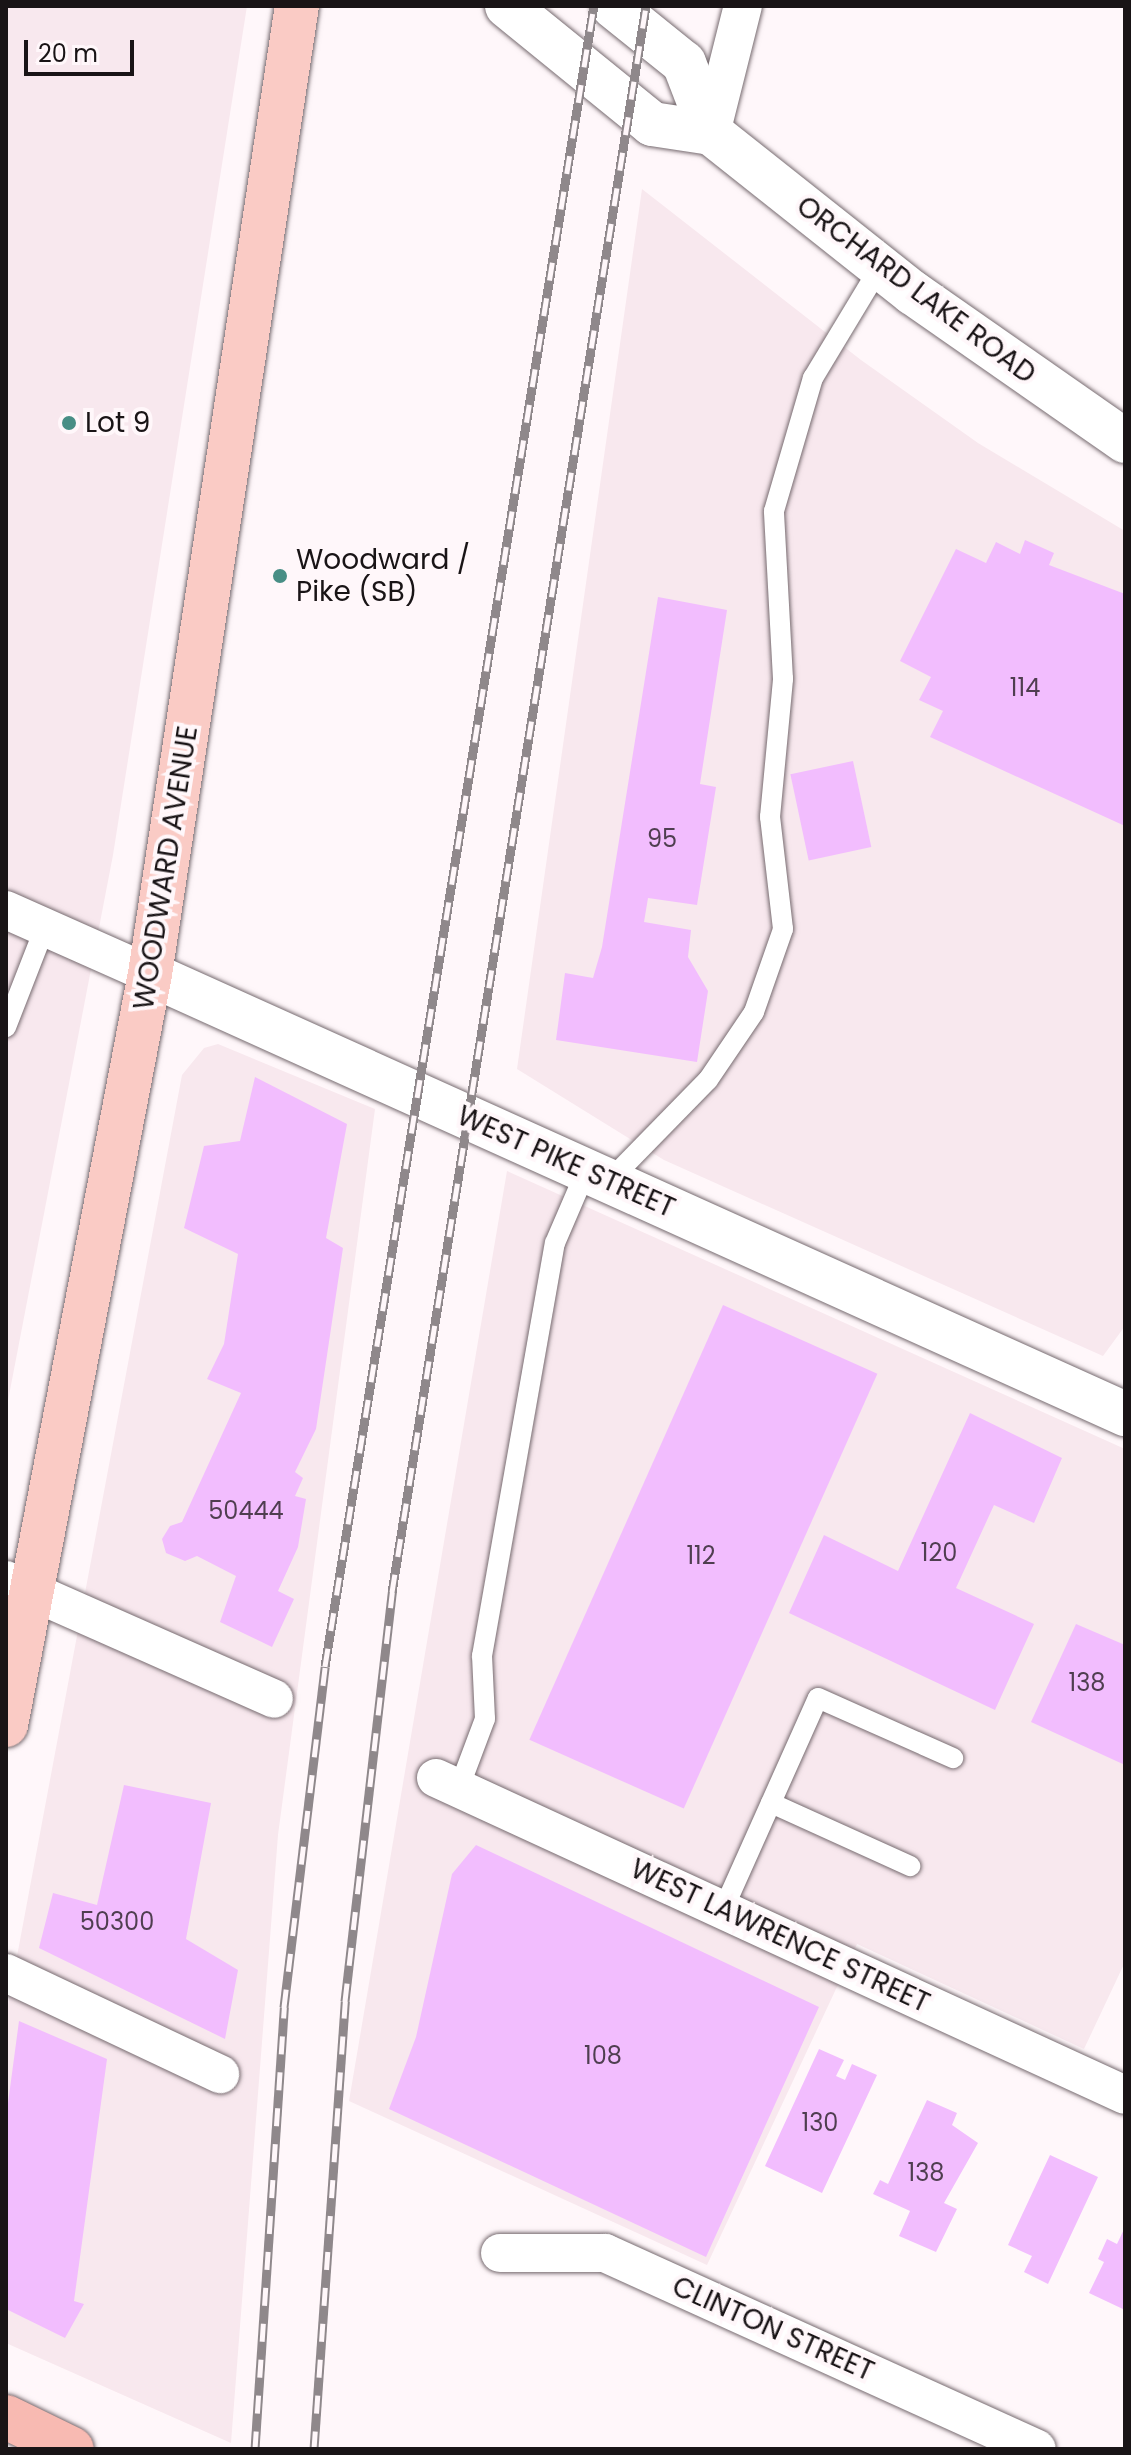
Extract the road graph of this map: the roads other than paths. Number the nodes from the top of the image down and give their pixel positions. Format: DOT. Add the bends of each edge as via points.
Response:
graph roads {
  1 [pos="297,6"];
  2 [pos="507,6"];
  3 [pos="613,6"];
  4 [pos="743,6"];
  5 [pos="711,133"];
  6 [pos="880,267"];
  7 [pos="1125,441"];
  8 [pos="6,910"];
  9 [pos="45,927"];
  10 [pos="150,974"];
  11 [pos="6,1027"];
  12 [pos="598,1176"];
  13 [pos="1122,1407"];
  14 [pos="19,1586"];
  15 [pos="274,1699"];
  16 [pos="6,1725"];
  17 [pos="953,1758"];
  18 [pos="447,1783"];
  19 [pos="771,1803"];
  20 [pos="910,1866"];
  21 [pos="723,1910"];
  22 [pos="6,1973"];
  23 [pos="220,2074"];
  24 [pos="1125,2095"];
  25 [pos="500,2253"];
  26 [pos="6,2417"];
  27 [pos="72,2449"];
  28 [pos="1037,2449"];
  1 -- 10 [label="main road, WOODWARD AVENUE"];
  2 -- 5 [label="street, ORCHARD LAKE ROAD" via="652,124"];
  3 -- 5 [label="street" via="684,63"];
  4 -- 5 [label="street"];
  5 -- 6 [label="street, ORCHARD LAKE ROAD"];
  6 -- 7 [label="street, ORCHARD LAKE ROAD"];
  6 -- 12 [label="lane" via="813,378 774,511 783,679 770,817 783,929 754,1012 708,1080"];
  8 -- 9 [label="street, WEST PIKE STREET"];
  9 -- 10 [label="street, WEST PIKE STREET"];
  9 -- 11 [label="lane"];
  10 -- 12 [label="street, WEST PIKE STREET"];
  10 -- 14 [label="main road, WOODWARD AVENUE"];
  12 -- 13 [label="street, WEST PIKE STREET"];
  12 -- 18 [label="lane" via="555,1243 482,1656 485,1719"];
  14 -- 15 [label="street"];
  14 -- 16 [label="main road, WOODWARD AVENUE"];
  17 -- 19 [label="lane" via="818,1698"];
  18 -- 21 [label="street, WEST LAWRENCE STREET"];
  19 -- 20 [label="lane"];
  19 -- 21 [label="lane"];
  21 -- 24 [label="street, WEST LAWRENCE STREET"];
  22 -- 23 [label="street"];
  25 -- 28 [label="street, CLINTON STREET" via="605,2253"];
  26 -- 27 [label="highway"];
}
